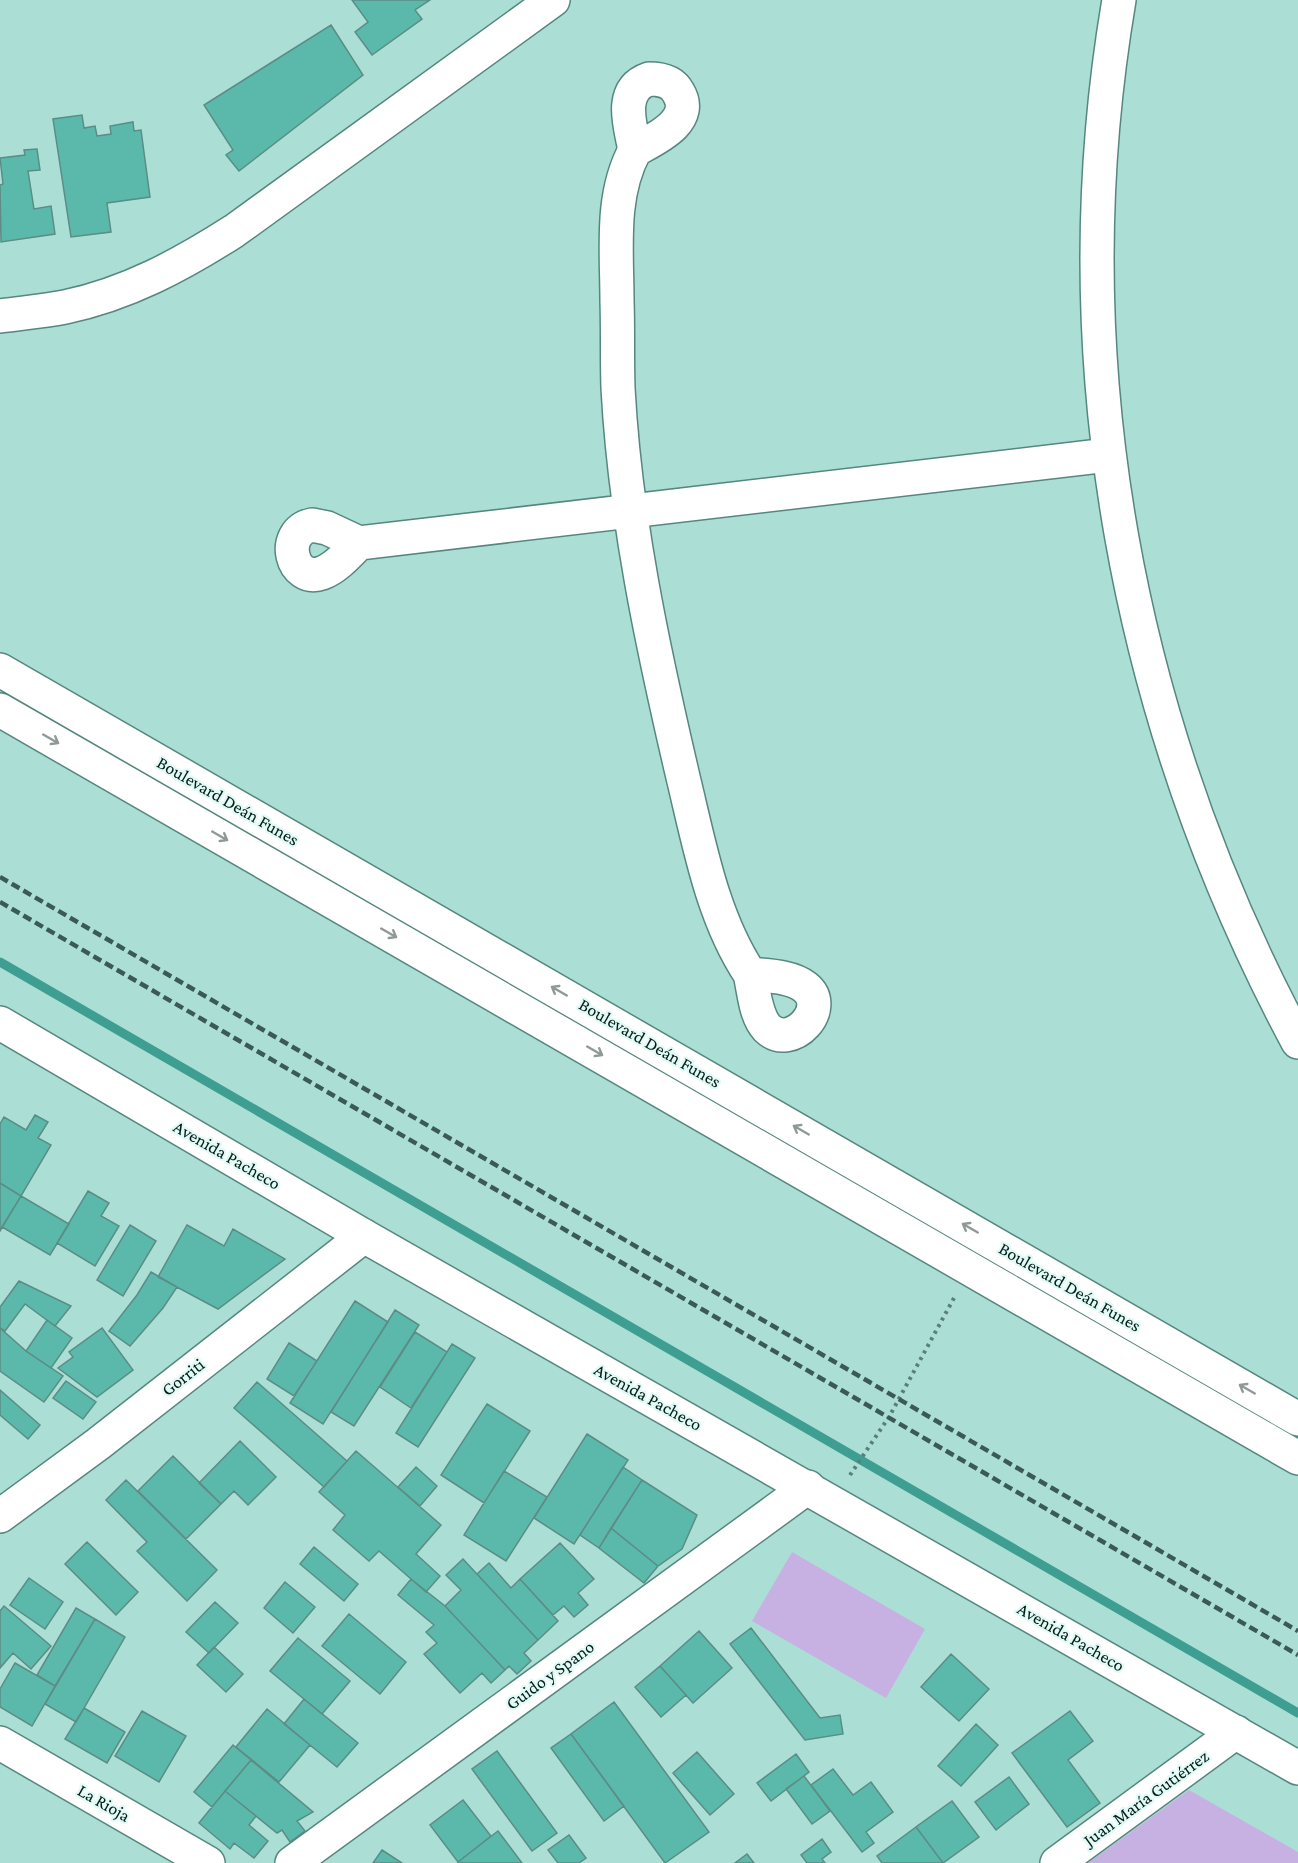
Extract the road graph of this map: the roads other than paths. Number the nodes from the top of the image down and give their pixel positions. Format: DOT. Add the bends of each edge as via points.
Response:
graph roads {
  1 [pos="553,0"];
  2 [pos="1119,0"];
  3 [pos="635,150"];
  4 [pos="0,316"];
  5 [pos="1108,454"];
  6 [pos="631,512"];
  7 [pos="359,543"];
  8 [pos="0,670"];
  9 [pos="0,710"];
  10 [pos="750,974"];
  11 [pos="0,1023"];
  12 [pos="1298,1042"];
  13 [pos="364,1236"];
  14 [pos="1298,1419"];
  15 [pos="1298,1458"];
  16 [pos="808,1487"];
  17 [pos="0,1516"];
  18 [pos="1236,1732"];
  19 [pos="0,1743"];
  20 [pos="1298,1768"];
  21 [pos="208,1863"];
  22 [pos="292,1863"];
  23 [pos="1057,1863"];
  1 -- 4 [label="street" via="184,263 130,287 65,307"];
  2 -- 5 [label="street" via="1098,166 1096,305"];
  3 -- 6 [label="street" via="621,186 616,231 618,388"];
  5 -- 6 [label="street"];
  5 -- 12 [label="street" via="1135,608 1171,739 1215,870"];
  6 -- 7 [label="street"];
  6 -- 10 [label="street" via="646,611 701,855 722,917"];
  14 -- 8 [label="street, Boulevard Deán Funes, one-way"];
  9 -- 15 [label="street, Boulevard Deán Funes, one-way"];
  11 -- 13 [label="street, Avenida Pacheco"];
  13 -- 16 [label="street, Avenida Pacheco"];
  13 -- 17 [label="street, Gorriti"];
  16 -- 18 [label="street, Avenida Pacheco"];
  16 -- 22 [label="street, Guido y Spano"];
  18 -- 20 [label="street, Avenida Pacheco"];
  18 -- 23 [label="street, Juan María Gutiérrez"];
  19 -- 21 [label="street, La Rioja"];
}
